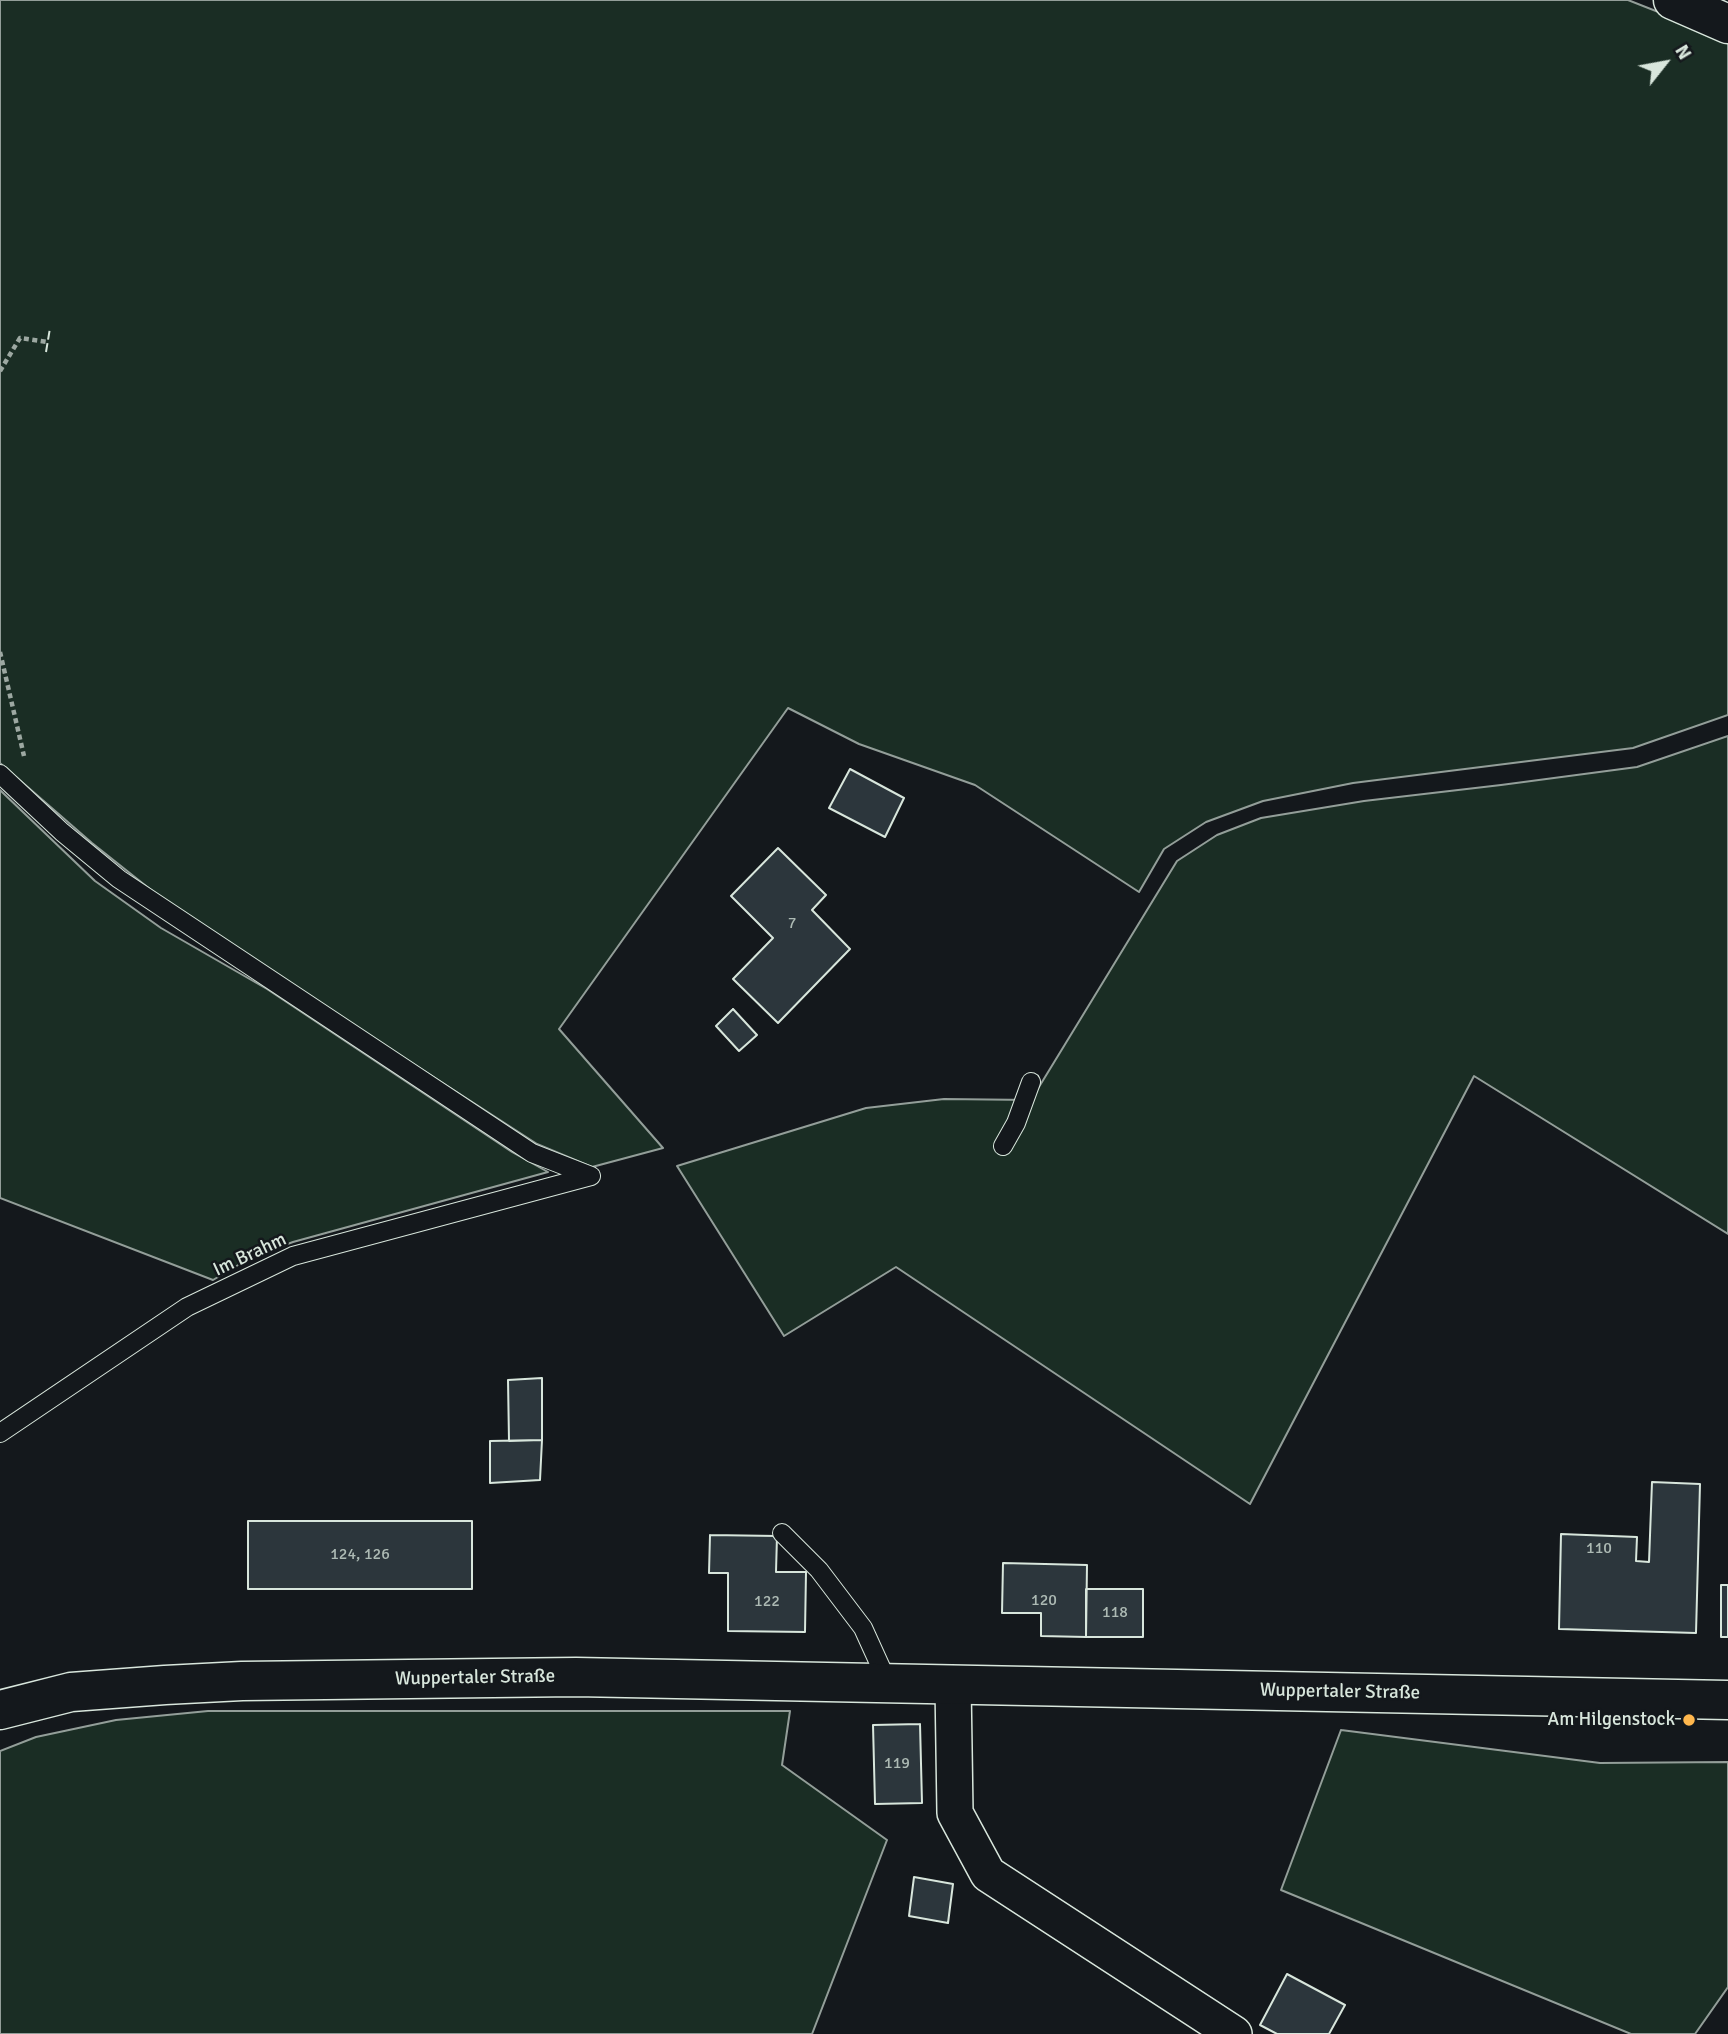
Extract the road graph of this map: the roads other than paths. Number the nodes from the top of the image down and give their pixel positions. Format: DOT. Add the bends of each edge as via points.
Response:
graph roads {
  1 [pos="1672,0"];
  2 [pos="1728,24"];
  3 [pos="0,774"];
  4 [pos="1031,1082"];
  5 [pos="1003,1146"];
  6 [pos="2,1430"];
  7 [pos="782,1533"];
  8 [pos="888,1683"];
  9 [pos="953,1684"];
  10 [pos="1728,1700"];
  11 [pos="0,1710"];
  12 [pos="1234,2034"];
  1 -- 2 [label="main road"];
  3 -- 6 [label="lane, Im Brahm" via="119,879 533,1153 591,1176 293,1256 187,1307"];
  4 -- 5 [label="lane"];
  7 -- 8 [label="lane" via="819,1570 863,1628"];
  8 -- 9 [label="main road, Wuppertaler Straße"];
  8 -- 11 [label="main road, Wuppertaler Straße" via="576,1677 242,1681 71,1692"];
  9 -- 10 [label="main road, Wuppertaler Straße"];
  9 -- 12 [label="street" via="955,1814 988,1874"];
}
